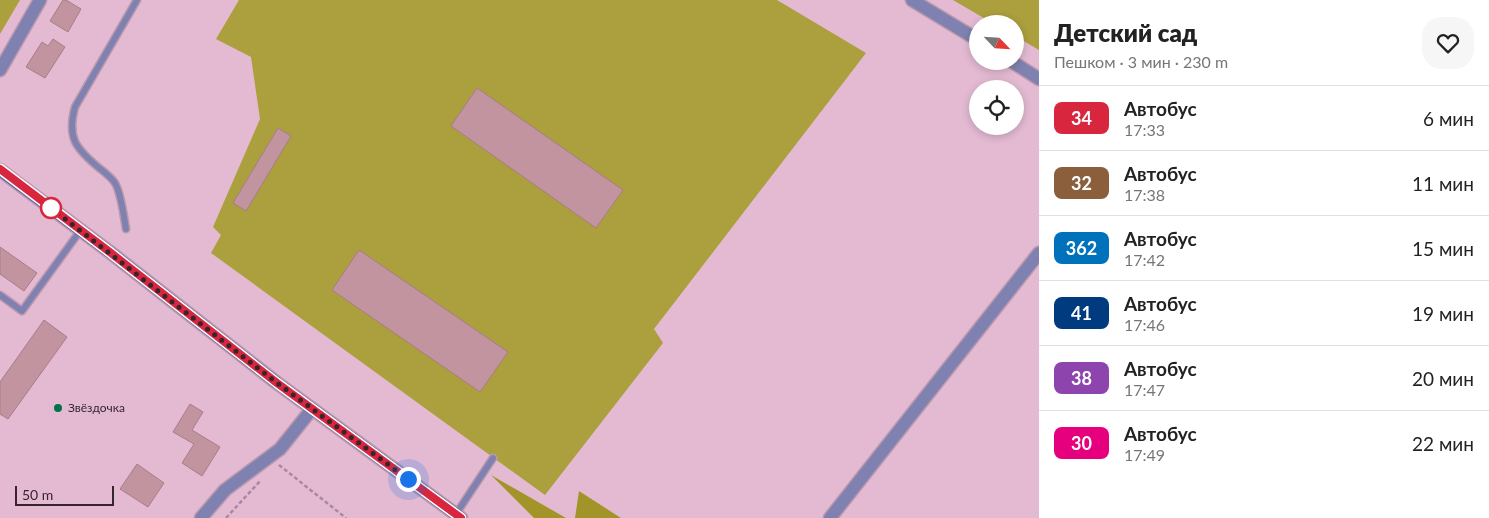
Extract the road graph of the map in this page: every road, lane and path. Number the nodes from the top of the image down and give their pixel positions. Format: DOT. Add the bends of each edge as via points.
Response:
graph roads {
  1 [pos="40,0"];
  2 [pos="137,0"];
  3 [pos="920,2"];
  4 [pos="969,34"];
  5 [pos="1024,69"];
  6 [pos="0,70"];
  7 [pos="1039,79"];
  8 [pos="0,170"];
  9 [pos="126,229"];
  10 [pos="80,231"];
  11 [pos="1039,253"];
  12 [pos="0,295"];
  13 [pos="312,409"];
  14 [pos="492,458"];
  15 [pos="277,463"];
  16 [pos="264,477"];
  17 [pos="459,516"];
  18 [pos="201,518"];
  19 [pos="226,518"];
  20 [pos="346,518"];
  21 [pos="830,518"];
  1 -- 6 [label="street"];
  2 -- 9 [label="lane" via="75,107 71,123 78,148 116,184"];
  3 -- 4 [label="street"];
  5 -- 7 [label="street"];
  8 -- 10 [label="main road"];
  10 -- 12 [label="lane" via="22,311"];
  10 -- 13 [label="main road"];
  11 -- 21 [label="street"];
  13 -- 17 [label="main road"];
  13 -- 18 [label="street" via="280,449 225,490"];
  14 -- 17 [label="lane"];
  15 -- 20 [label="path"];
  16 -- 19 [label="path"];
}
